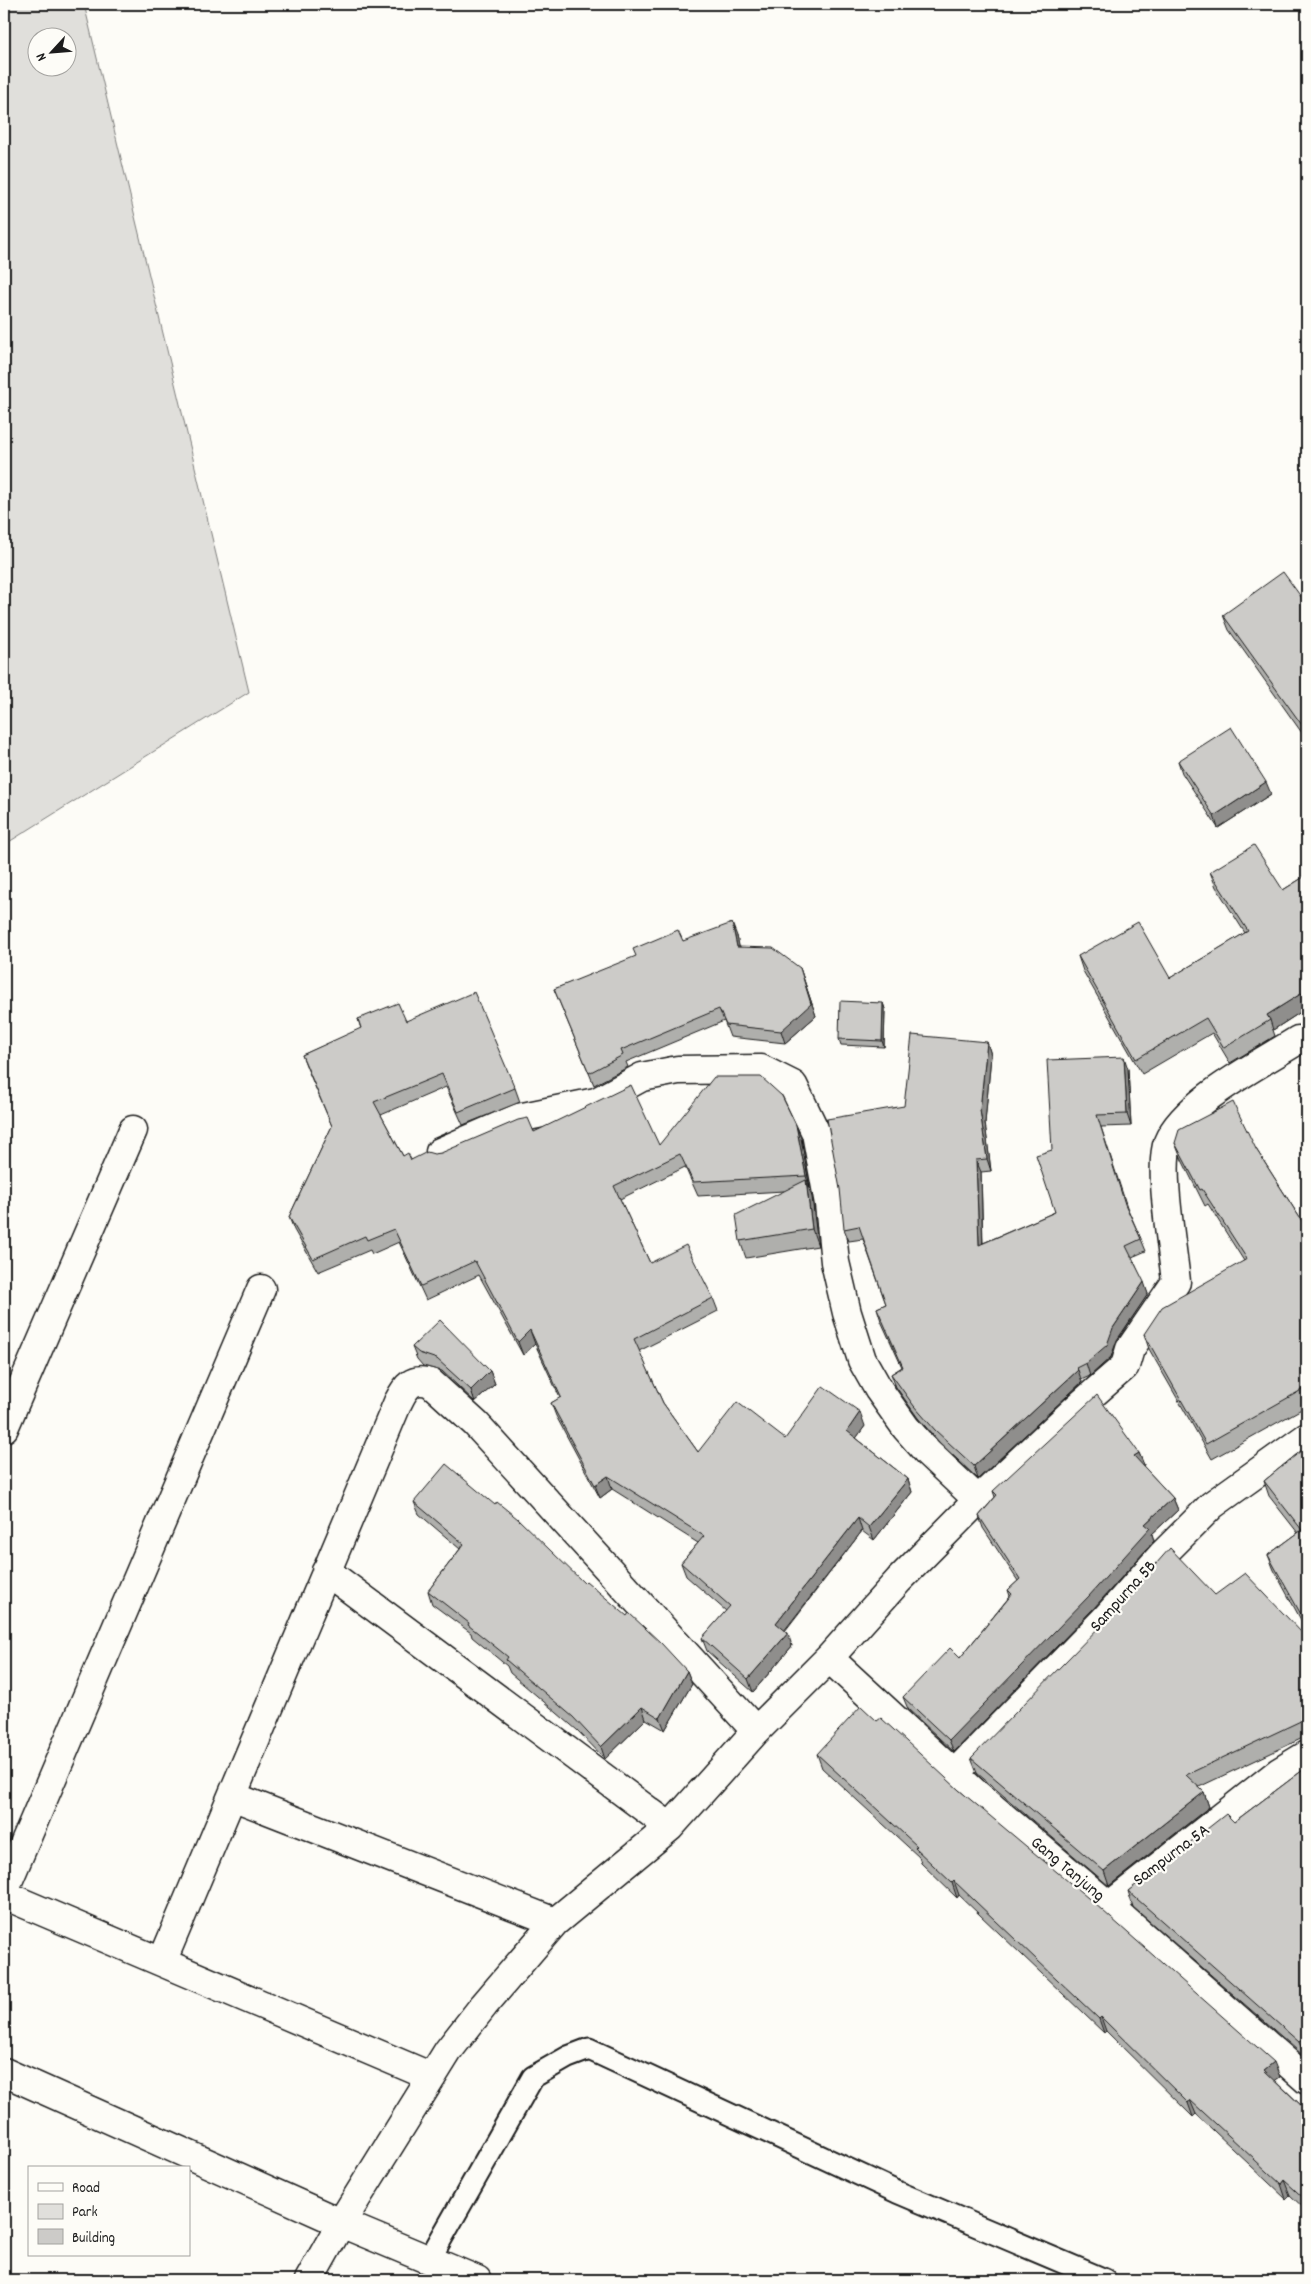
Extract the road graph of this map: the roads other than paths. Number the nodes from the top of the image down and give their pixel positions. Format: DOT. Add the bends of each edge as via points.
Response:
graph roads {
  1 [pos="1304,1042"];
  2 [pos="133,1130"];
  3 [pos="440,1152"];
  4 [pos="261,1290"];
  5 [pos="4,1428"];
  6 [pos="1307,1438"];
  7 [pos="978,1500"];
  8 [pos="326,1571"];
  9 [pos="829,1658"];
  10 [pos="756,1731"];
  11 [pos="1307,1755"];
  12 [pos="955,1773"];
  13 [pos="232,1796"];
  14 [pos="670,1827"];
  15 [pos="4,1891"];
  16 [pos="4,1895"];
  17 [pos="1109,1906"];
  18 [pos="555,1922"];
  19 [pos="162,1962"];
  20 [pos="4,2072"];
  21 [pos="1304,2072"];
  22 [pos="432,2077"];
  23 [pos="341,2223"];
  24 [pos="429,2260"];
  25 [pos="308,2280"];
  26 [pos="477,2280"];
  27 [pos="1105,2280"];
  1 -- 7 [label="street" via="1200,1103 1181,1120 1168,1142 1165,1170 1176,1282 1130,1349 1125,1366"];
  2 -- 5 [label="street"];
  3 -- 7 [label="street" via="518,1118 596,1102 642,1077 678,1070 761,1070 792,1085 816,1133 829,1204 835,1262 862,1360 906,1428"];
  4 -- 15 [label="street"];
  6 -- 12 [label="street, Sampurna 5B" via="1212,1505"];
  7 -- 9 [label="street" via="898,1580"];
  8 -- 10 [label="street" via="405,1388 412,1381 430,1383 476,1424"];
  8 -- 13 [label="street"];
  8 -- 14 [label="street"];
  9 -- 10 [label="street"];
  9 -- 12 [label="street, Gang Tanjung"];
  10 -- 14 [label="street"];
  11 -- 17 [label="street, Sampurna 5A" via="1279,1772"];
  12 -- 17 [label="street, Gang Tanjung"];
  13 -- 18 [label="street"];
  13 -- 19 [label="street"];
  14 -- 18 [label="street"];
  16 -- 19 [label="street"];
  17 -- 21 [label="street, Gang Tanjung"];
  18 -- 22 [label="street" via="484,2005"];
  19 -- 22 [label="street"];
  20 -- 23 [label="street"];
  22 -- 23 [label="street"];
  23 -- 24 [label="street"];
  23 -- 25 [label="street"];
  24 -- 26 [label="street"];
  24 -- 27 [label="lane" via="533,2076 589,2049 896,2192"];
}
